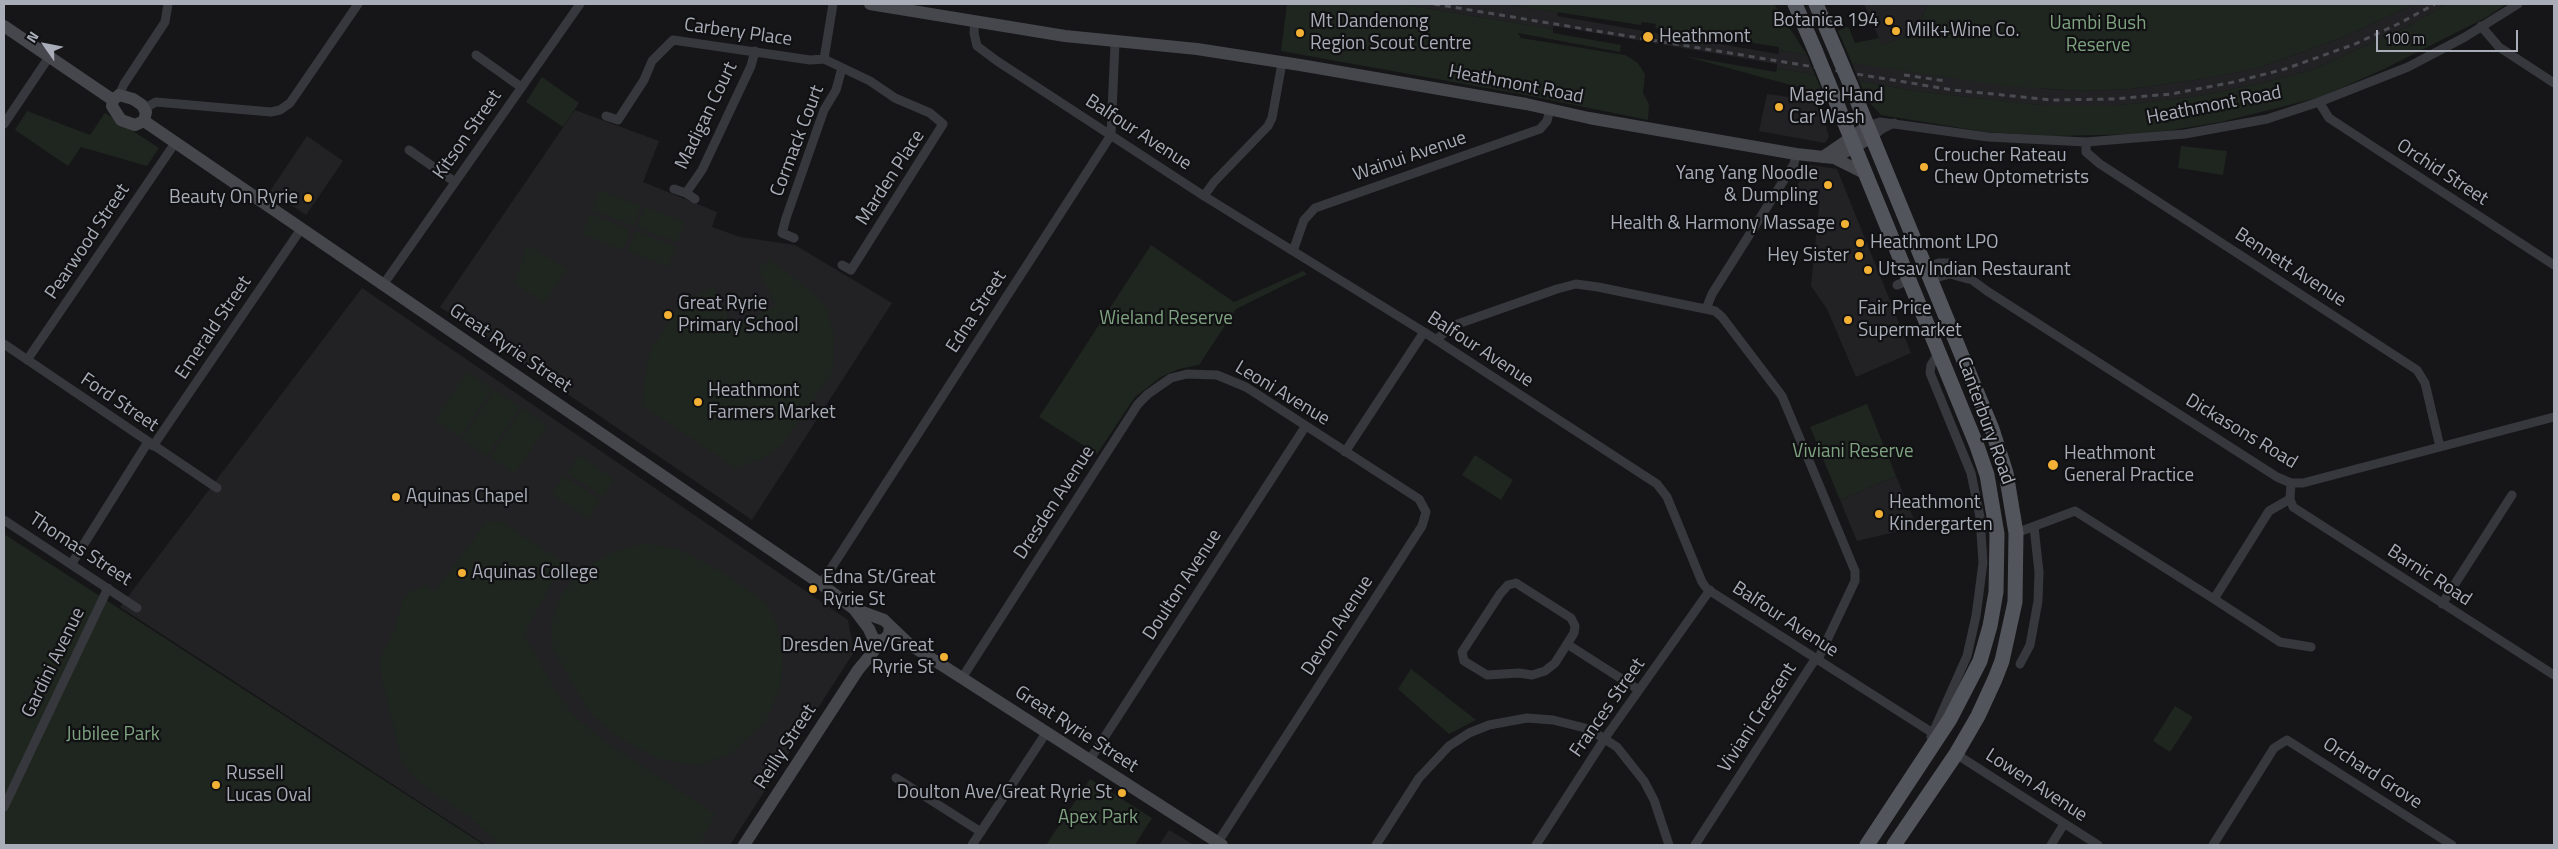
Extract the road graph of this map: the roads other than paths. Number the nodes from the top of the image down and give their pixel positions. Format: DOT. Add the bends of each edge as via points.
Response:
graph roads {
  1 [pos="168,4"];
  2 [pos="358,4"];
  3 [pos="580,4"];
  4 [pos="833,4"];
  5 [pos="870,4"];
  6 [pos="1795,4"];
  7 [pos="2518,4"];
  8 [pos="1818,9"];
  9 [pos="975,21"];
  10 [pos="4,26"];
  11 [pos="2481,26"];
  12 [pos="1807,31"];
  13 [pos="1115,42"];
  14 [pos="755,51"];
  15 [pos="476,55"];
  16 [pos="49,57"];
  17 [pos="824,59"];
  18 [pos="1282,62"];
  19 [pos="842,68"];
  20 [pos="2554,83"];
  21 [pos="521,87"];
  22 [pos="116,98"];
  23 [pos="2319,102"];
  24 [pos="144,108"];
  25 [pos="1550,109"];
  26 [pos="606,116"];
  27 [pos="144,121"];
  28 [pos="4,124"];
  29 [pos="1870,132"];
  30 [pos="1111,135"];
  31 [pos="1852,142"];
  32 [pos="2086,142"];
  33 [pos="175,143"];
  34 [pos="409,150"];
  35 [pos="1796,154"];
  36 [pos="1829,158"];
  37 [pos="1864,172"];
  38 [pos="455,182"];
  39 [pos="674,189"];
  40 [pos="686,193"];
  41 [pos="1204,196"];
  42 [pos="695,199"];
  43 [pos="301,229"];
  44 [pos="794,238"];
  45 [pos="1293,251"];
  46 [pos="1949,263"];
  47 [pos="842,265"];
  48 [pos="2554,265"];
  49 [pos="1929,273"];
  50 [pos="1950,274"];
  51 [pos="1971,280"];
  52 [pos="1903,283"];
  53 [pos="383,285"];
  54 [pos="1706,308"];
  55 [pos="1424,332"];
  56 [pos="1436,340"];
  57 [pos="4,344"];
  58 [pos="27,360"];
  59 [pos="1198,374"];
  60 [pos="2554,417"];
  61 [pos="1305,427"];
  62 [pos="151,444"];
  63 [pos="2440,447"];
  64 [pos="1345,452"];
  65 [pos="2290,483"];
  66 [pos="216,488"];
  67 [pos="2512,495"];
  68 [pos="2290,499"];
  69 [pos="4,520"];
  70 [pos="2034,527"];
  71 [pos="2016,533"];
  72 [pos="72,563"];
  73 [pos="821,584"];
  74 [pos="108,588"];
  75 [pos="1710,590"];
  76 [pos="2214,599"];
  77 [pos="2442,604"];
  78 [pos="137,608"];
  79 [pos="854,609"];
  80 [pos="885,623"];
  81 [pos="869,631"];
  82 [pos="883,640"];
  83 [pos="909,644"];
  84 [pos="1567,644"];
  85 [pos="2311,647"];
  86 [pos="1816,660"];
  87 [pos="2020,664"];
  88 [pos="858,670"];
  89 [pos="2554,675"];
  90 [pos="962,678"];
  91 [pos="1639,690"];
  92 [pos="1046,733"];
  93 [pos="1936,736"];
  94 [pos="1605,738"];
  95 [pos="1956,754"];
  96 [pos="1089,761"];
  97 [pos="896,778"];
  98 [pos="4,807"];
  99 [pos="2064,824"];
  100 [pos="980,832"];
  101 [pos="1220,844"];
  102 [pos="744,845"];
  103 [pos="972,845"];
  104 [pos="1376,845"];
  105 [pos="1536,845"];
  106 [pos="1669,845"];
  107 [pos="1695,845"];
  108 [pos="1867,845"];
  109 [pos="1894,845"];
  110 [pos="2051,845"];
  111 [pos="2098,845"];
  112 [pos="2213,845"];
  113 [pos="2452,845"];
  1 -- 22 [label="street" via="165,22"];
  2 -- 24 [label="street" via="290,103 280,110 271,112 156,102"];
  3 -- 21 [label="street, Kitson Street"];
  4 -- 17 [label="street"];
  5 -- 9 [label="main road, Heathmont Road"];
  6 -- 12 [label="main road, Canterbury Road"];
  7 -- 11 [label="street, Heathmont Road"];
  8 -- 12 [label="main road" via="1816,28"];
  8 -- 29 [label="main road, Canterbury Road, bridge"];
  9 -- 13 [label="main road, Heathmont Road"];
  9 -- 30 [label="street, Balfour Avenue" via="977,46"];
  10 -- 16 [label="main road"];
  11 -- 20 [label="street" via="2499,47"];
  11 -- 23 [label="street, Heathmont Road" via="2408,67"];
  12 -- 31 [label="main road, Canterbury Road, bridge"];
  13 -- 18 [label="main road, Heathmont Road" via="1191,48"];
  13 -- 30 [label="street"];
  14 -- 17 [label="street, Carbery Place" via="810,60"];
  14 -- 26 [label="street, Carbery Place" via="674,40 652,61 644,80 618,120"];
  14 -- 40 [label="street, Madigan Court" via="702,170"];
  15 -- 21 [label="street"];
  16 -- 22 [label="main road"];
  16 -- 28 [label="street"];
  17 -- 19 [label="street, Cormack Court"];
  18 -- 25 [label="main road, Heathmont Road"];
  18 -- 41 [label="street" via="1268,126"];
  19 -- 44 [label="street, Cormack Court" via="786,218 782,233"];
  19 -- 47 [label="street, Marden Place" via="895,98 930,113 943,124 855,273"];
  21 -- 38 [label="street, Kitson Street"];
  22 -- 24 [label="main road" via="134,99"];
  22 -- 27 [label="main road" via="114,110 122,120 135,125"];
  23 -- 32 [label="street, Heathmont Road" via="2267,118 2185,134"];
  23 -- 48 [label="street, Orchid Street" via="2329,118"];
  24 -- 27 [label="main road" via="147,116"];
  25 -- 35 [label="main road, Heathmont Road"];
  25 -- 45 [label="street, Wainui Avenue" via="1547,121 1540,128 1315,208 1304,220"];
  27 -- 33 [label="main road, Great Ryrie Street"];
  29 -- 31 [label="main road"];
  29 -- 32 [label="street, Heathmont Road" via="1894,123 1988,137"];
  29 -- 49 [label="main road, Canterbury Road"];
  30 -- 41 [label="street, Balfour Avenue"];
  30 -- 73 [label="street, Edna Street"];
  31 -- 36 [label="main road"];
  31 -- 37 [label="main road, Canterbury Road"];
  32 -- 63 [label="street, Bennett Avenue" via="2086,152 2100,164 2417,370 2425,383"];
  33 -- 43 [label="main road, Great Ryrie Street"];
  33 -- 58 [label="street, Pearwood Street"];
  34 -- 38 [label="street"];
  35 -- 36 [label="main road, Heathmont Road"];
  35 -- 54 [label="street" via="1794,164"];
  36 -- 37 [label="main road, Heathmont Road"];
  37 -- 52 [label="main road, Canterbury Road"];
  38 -- 53 [label="street, Kitson Street"];
  39 -- 40 [label="street, Madigan Court"];
  40 -- 42 [label="street, Madigan Court"];
  41 -- 45 [label="street, Balfour Avenue"];
  43 -- 53 [label="main road, Great Ryrie Street"];
  43 -- 62 [label="street, Emerald Street"];
  45 -- 55 [label="street, Balfour Avenue"];
  46 -- 49 [label="street" via="1939,263"];
  46 -- 50 [label="street"];
  46 -- 51 [label="street, Dickasons Road"];
  49 -- 50 [label="street"];
  49 -- 52 [label="main road"];
  49 -- 71 [label="main road, Canterbury Road" via="2002,458"];
  50 -- 51 [label="street, Dickasons Road"];
  51 -- 65 [label="street, Dickasons Road"];
  52 -- 93 [label="main road, Canterbury Road" via="1939,352 1987,475 1995,512 1996,592 1986,642 1972,679"];
  53 -- 73 [label="main road, Great Ryrie Street"];
  54 -- 56 [label="street, Viviani Crescent" via="1576,284 1452,326"];
  54 -- 86 [label="street, Viviani Crescent" via="1722,317 1782,396 1854,570 1855,581 1850,594"];
  55 -- 56 [label="street, Balfour Avenue"];
  55 -- 64 [label="street"];
  56 -- 75 [label="street, Balfour Avenue" via="1660,487 1702,582"];
  57 -- 58 [label="street, Ford Street"];
  58 -- 62 [label="street, Ford Street"];
  59 -- 61 [label="street, Leoni Avenue" via="1231,380"];
  59 -- 90 [label="street, Dresden Avenue" via="1171,378 1138,404"];
  60 -- 63 [label="street, Dickasons Road"];
  61 -- 64 [label="street, Leoni Avenue"];
  61 -- 96 [label="street, Doulton Avenue"];
  62 -- 66 [label="street, Ford Street"];
  62 -- 72 [label="street, Emerald Street"];
  63 -- 65 [label="street, Dickasons Road" via="2303,483"];
  64 -- 101 [label="street, Devon Avenue" via="1419,499 1425,507 1425,518"];
  65 -- 68 [label="street"];
  67 -- 77 [label="street"];
  68 -- 76 [label="street" via="2269,511"];
  68 -- 77 [label="street, Barnic Road" via="2294,507"];
  69 -- 72 [label="street, Thomas Street"];
  70 -- 71 [label="street"];
  70 -- 76 [label="street" via="2075,511"];
  70 -- 87 [label="street" via="2039,572 2038,601 2030,645"];
  71 -- 95 [label="main road, Canterbury Road" via="2014,602 2002,661 1987,698"];
  72 -- 74 [label="street, Thomas Street"];
  73 -- 79 [label="main road, Great Ryrie Street"];
  74 -- 78 [label="street, Thomas Street"];
  74 -- 98 [label="street, Gardini Avenue"];
  75 -- 86 [label="street, Balfour Avenue"];
  75 -- 91 [label="street, Frances Street"];
  76 -- 85 [label="street" via="2280,642"];
  77 -- 89 [label="street, Barnic Road"];
  79 -- 80 [label="main road, Great Ryrie Street"];
  79 -- 81 [label="main road, Great Ryrie Street"];
  80 -- 81 [label="main road" via="874,621"];
  80 -- 82 [label="main road" via="889,634"];
  80 -- 83 [label="main road, Great Ryrie Street"];
  81 -- 82 [label="main road" via="873,638"];
  81 -- 88 [label="main road, Reilly Street"];
  82 -- 83 [label="main road, Great Ryrie Street"];
  82 -- 88 [label="main road, Reilly Street"];
  83 -- 90 [label="main road, Great Ryrie Street"];
  84 -- 84 [label="street" via="1549,668 1532,675 1487,675 1464,660 1462,655 1500,594 1514,583 1571,618 1575,630"];
  84 -- 91 [label="street"];
  86 -- 93 [label="street, Balfour Avenue"];
  86 -- 107 [label="street, Viviani Crescent"];
  88 -- 102 [label="main road, Reilly Street"];
  90 -- 92 [label="main road, Great Ryrie Street"];
  91 -- 94 [label="street, Frances Street"];
  92 -- 96 [label="main road, Great Ryrie Street"];
  92 -- 100 [label="street"];
  93 -- 108 [label="main road, Canterbury Road" via="1922,764"];
  94 -- 104 [label="street" via="1565,722 1527,718 1501,722 1469,733 1430,764"];
  94 -- 105 [label="street, Frances Street"];
  94 -- 106 [label="street" via="1617,747 1644,781"];
  95 -- 99 [label="street, Lowen Avenue"];
  95 -- 109 [label="main road, Canterbury Road"];
  96 -- 101 [label="main road, Great Ryrie Street"];
  97 -- 100 [label="street"];
  99 -- 110 [label="street"];
  99 -- 111 [label="street, Lowen Avenue"];
  100 -- 103 [label="street"];
  112 -- 113 [label="street, Orchard Grove" via="2274,748 2287,740"];
}
